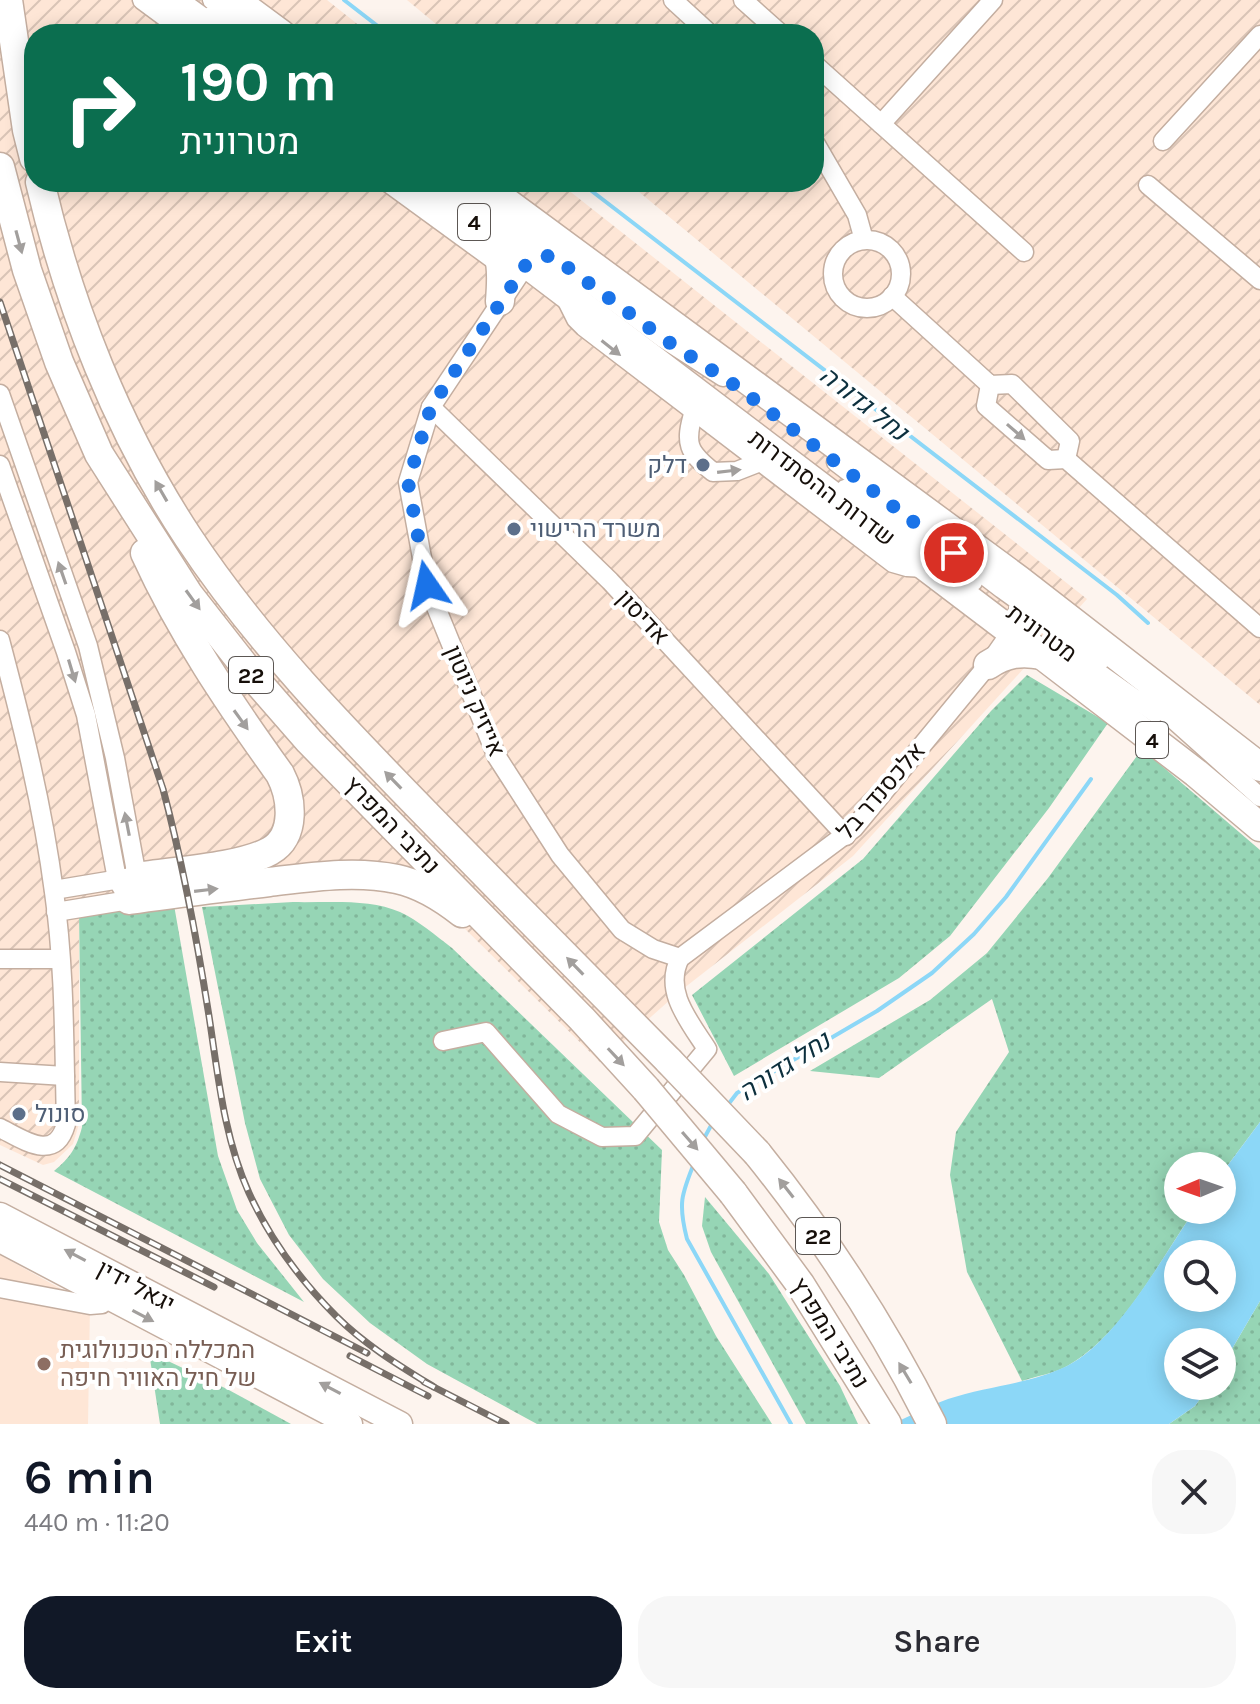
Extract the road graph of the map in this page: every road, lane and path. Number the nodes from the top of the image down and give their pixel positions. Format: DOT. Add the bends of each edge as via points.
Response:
graph roads {
  1 [pos="142,0"];
  2 [pos="171,0"];
  3 [pos="190,0"];
  4 [pos="212,0"];
  5 [pos="235,0"];
  6 [pos="673,0"];
  7 [pos="743,0"];
  8 [pos="993,0"];
  9 [pos="9,4"];
  10 [pos="174,24"];
  11 [pos="204,24"];
  12 [pos="222,24"];
  13 [pos="244,24"];
  14 [pos="267,24"];
  15 [pos="699,24"];
  16 [pos="770,24"];
  17 [pos="1260,35"];
  18 [pos="824,73"];
  19 [pos="24,96"];
  20 [pos="881,124"];
  21 [pos="1163,141"];
  22 [pos="824,158"];
  23 [pos="0,167"];
  24 [pos="1148,185"];
  25 [pos="43,192"];
  26 [pos="405,192"];
  27 [pos="433,192"];
  28 [pos="447,192"];
  29 [pos="465,192"];
  30 [pos="487,192"];
  31 [pos="864,240"];
  32 [pos="1024,252"];
  33 [pos="544,267"];
  34 [pos="1260,280"];
  35 [pos="892,296"];
  36 [pos="500,301"];
  37 [pos="990,385"];
  38 [pos="0,394"];
  39 [pos="431,407"];
  40 [pos="694,411"];
  41 [pos="99,454"];
  42 [pos="1066,459"];
  43 [pos="760,462"];
  44 [pos="0,465"];
  45 [pos="927,568"];
  46 [pos="1012,609"];
  47 [pos="1260,628"];
  48 [pos="0,640"];
  49 [pos="1042,655"];
  50 [pos="988,665"];
  51 [pos="1247,762"];
  52 [pos="1196,773"];
  53 [pos="1254,812"];
  54 [pos="846,836"];
  55 [pos="128,885"];
  56 [pos="54,890"];
  57 [pos="56,912"];
  58 [pos="680,958"];
  59 [pos="0,959"];
  60 [pos="60,959"];
  61 [pos="582,1019"];
  62 [pos="443,1041"];
  63 [pos="0,1072"];
  64 [pos="65,1076"];
  65 [pos="0,1128"];
  66 [pos="0,1215"];
  67 [pos="0,1240"];
  68 [pos="0,1288"];
  69 [pos="99,1301"];
  70 [pos="350,1424"];
  71 [pos="400,1424"];
  72 [pos="887,1424"];
  73 [pos="932,1424"];
  1 -- 10 [label="street"];
  2 -- 11 [label="highway"];
  3 -- 12 [label="street"];
  4 -- 13 [label="street"];
  5 -- 14 [label="highway"];
  6 -- 15 [label="street"];
  7 -- 16 [label="street"];
  8 -- 20 [label="street"];
  9 -- 19 [label="highway"];
  17 -- 21 [label="street"];
  18 -- 20 [label="street"];
  20 -- 32 [label="street"];
  22 -- 31 [label="street" via="857,215"];
  23 -- 41 [label="highway, נתיבי המפרץ / 22, one-way" via="27,270"];
  24 -- 34 [label="street"];
  73 -- 25 [label="highway, נתיבי המפרץ / 22, one-way, bridge" via="875,1323 757,1153 333,719 216,577 159,488 120,413 67,280"];
  26 -- 33 [label="street"];
  27 -- 33 [label="highway, 4" via="486,230 498,251"];
  28 -- 33 [label="street, מטרונית"];
  29 -- 33 [label="street, מטרונית"];
  30 -- 33 [label="highway, שדרות ההסתדרות / 4"];
  31 -- 35 [label="street" via="886,245 899,264 899,286"];
  31 -- 35 [label="street" via="837,258 837,290 863,308"];
  33 -- 36 [label="highway"];
  33 -- 36 [label="street"];
  33 -- 40 [label="street, one-way" via="584,327"];
  33 -- 45 [label="highway, שדרות ההסתדרות / 4"];
  33 -- 46 [label="highway, שדרות ההסתדרות / 4"];
  33 -- 46 [label="street, מטרונית"];
  35 -- 37 [label="street"];
  36 -- 39 [label="street, אייזיק ניוטון"];
  37 -- 42 [label="street, one-way" via="986,406 1048,460"];
  37 -- 42 [label="street" via="1012,384 1070,441"];
  55 -- 38 [label="street, one-way" via="115,758 88,646"];
  39 -- 54 [label="street, אדיסון" via="610,581"];
  39 -- 58 [label="street, אייזיק ניוטון" via="408,482 424,570 497,757 560,855 622,930"];
  40 -- 43 [label="street"];
  40 -- 43 [label="street, one-way" via="689,436 694,457 713,472 737,471"];
  41 -- 55 [label="highway, one-way" via="165,595 225,699 280,774 289,799 289,826 270,851"];
  41 -- 61 [label="highway, נתיבי המפרץ / 22, one-way" via="189,595 254,678 309,741"];
  42 -- 47 [label="street"];
  43 -- 45 [label="street" via="893,563"];
  44 -- 55 [label="street, one-way" via="86,715"];
  45 -- 46 [label="highway, שדרות ההסתדרות / 4"];
  46 -- 49 [label="highway, שדרות ההסתדרות / 4"];
  46 -- 50 [label="street" via="996,635"];
  46 -- 51 [label="highway, שדרות ההסתדרות / 4"];
  46 -- 51 [label="street, מטרונית" via="1191,736"];
  48 -- 56 [label="street" via="22,722"];
  49 -- 50 [label="highway" via="1016,653"];
  49 -- 52 [label="highway, שדרות ההסתדרות / 4"];
  50 -- 54 [label="street, אלכסנדר בל"];
  51 -- 52 [label="street" via="1214,774"];
  51 -- 53 [label="street" via="1238,797"];
  52 -- 53 [label="highway, שדרות ההסתדרות / 4"];
  54 -- 58 [label="street, אלכסנדר בל"];
  55 -- 56 [label="street"];
  55 -- 57 [label="street"];
  55 -- 61 [label="highway, one-way" via="324,876 400,880 447,901 472,920"];
  56 -- 57 [label="street"];
  57 -- 60 [label="street"];
  58 -- 62 [label="street" via="673,971 678,1004 707,1049 635,1136 602,1137 558,1114 486,1032"];
  59 -- 60 [label="street"];
  60 -- 64 [label="street"];
  61 -- 72 [label="highway, נתיבי המפרץ / 22, one-way, bridge" via="733,1193 800,1284"];
  63 -- 64 [label="street"];
  64 -- 65 [label="street" via="66,1124 56,1144 37,1146"];
  71 -- 66 [label="main road, יגאל ידין, one-way"];
  67 -- 69 [label="main road, יגאל ידין"];
  68 -- 69 [label="street"];
  69 -- 70 [label="main road, יגאל ידין, one-way"];
}
